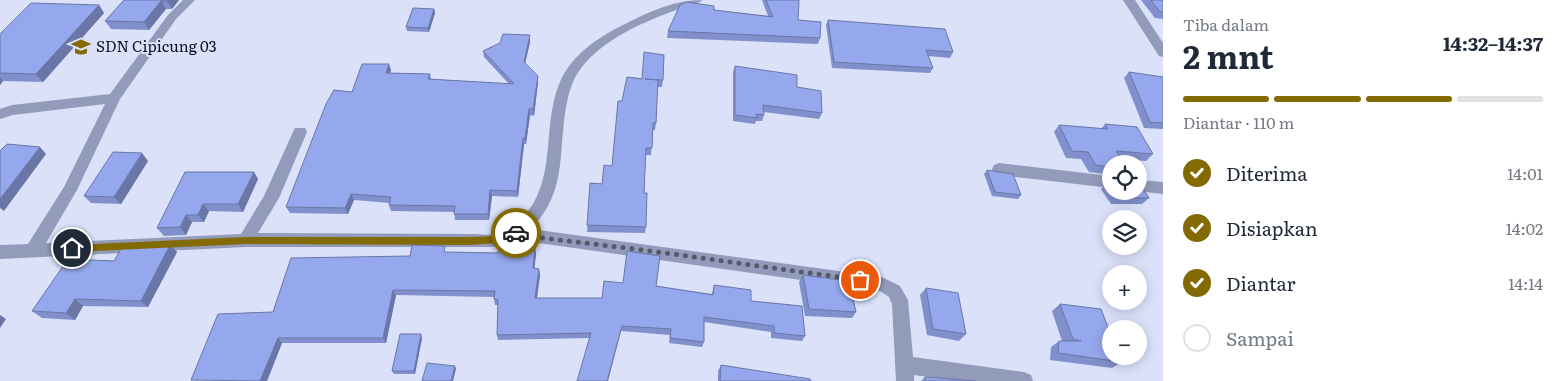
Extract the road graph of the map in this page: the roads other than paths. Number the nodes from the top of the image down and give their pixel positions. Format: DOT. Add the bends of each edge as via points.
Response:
graph roads {
  1 [pos="188,0"];
  2 [pos="696,0"];
  3 [pos="1129,0"];
  4 [pos="1158,40"];
  5 [pos="1163,53"];
  6 [pos="114,98"];
  7 [pos="0,114"];
  8 [pos="300,132"];
  9 [pos="999,169"];
  10 [pos="1102,181"];
  11 [pos="1147,187"];
  12 [pos="1163,188"];
  13 [pos="516,233"];
  14 [pos="246,240"];
  15 [pos="33,250"];
  16 [pos="0,252"];
  17 [pos="905,373"];
  18 [pos="1024,381"];
  1 -- 6 [label="street" via="172,17"];
  2 -- 13 [label="street" via="665,9 636,23 601,43 580,61 567,80 558,107 547,198 534,219"];
  3 -- 4 [label="street"];
  4 -- 5 [label="street"];
  6 -- 7 [label="street"];
  6 -- 15 [label="street" via="70,190"];
  8 -- 14 [label="street" via="271,198"];
  9 -- 10 [label="street"];
  11 -- 12 [label="street"];
  13 -- 14 [label="street" via="497,240 470,241"];
  13 -- 17 [label="street" via="882,284 894,289 901,304"];
  14 -- 15 [label="street"];
  15 -- 16 [label="street"];
  17 -- 18 [label="street"];
}
